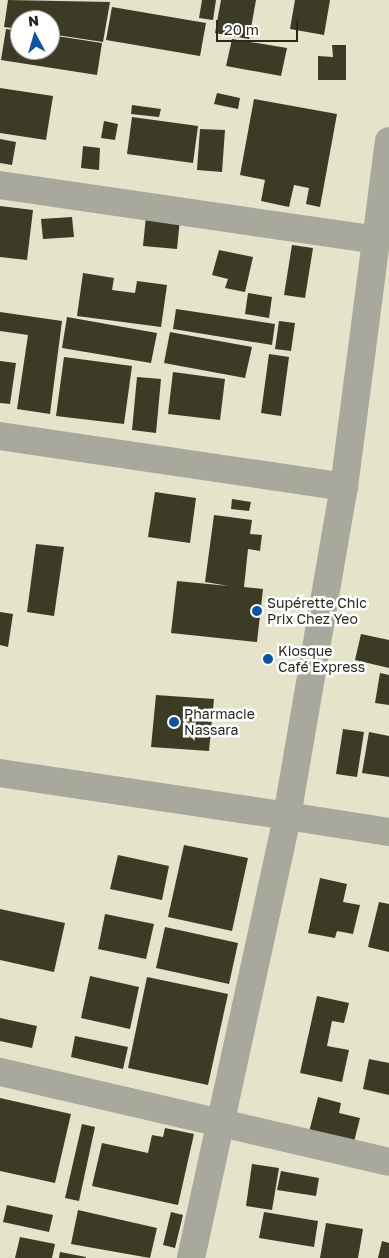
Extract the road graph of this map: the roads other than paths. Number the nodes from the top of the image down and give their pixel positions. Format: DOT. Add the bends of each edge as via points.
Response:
graph roads {
  1 [pos="389,141"];
  2 [pos="0,185"];
  3 [pos="375,240"];
  4 [pos="0,436"];
  5 [pos="344,487"];
  6 [pos="0,773"];
  7 [pos="287,816"];
  8 [pos="389,832"];
  9 [pos="0,1072"];
  10 [pos="221,1120"];
  11 [pos="389,1162"];
  12 [pos="191,1258"];
  1 -- 3 [label="street"];
  2 -- 3 [label="street"];
  3 -- 5 [label="street"];
  4 -- 5 [label="street"];
  5 -- 7 [label="street"];
  6 -- 7 [label="street"];
  7 -- 8 [label="street"];
  7 -- 10 [label="street"];
  9 -- 10 [label="street"];
  10 -- 11 [label="street"];
  10 -- 12 [label="street"];
}
